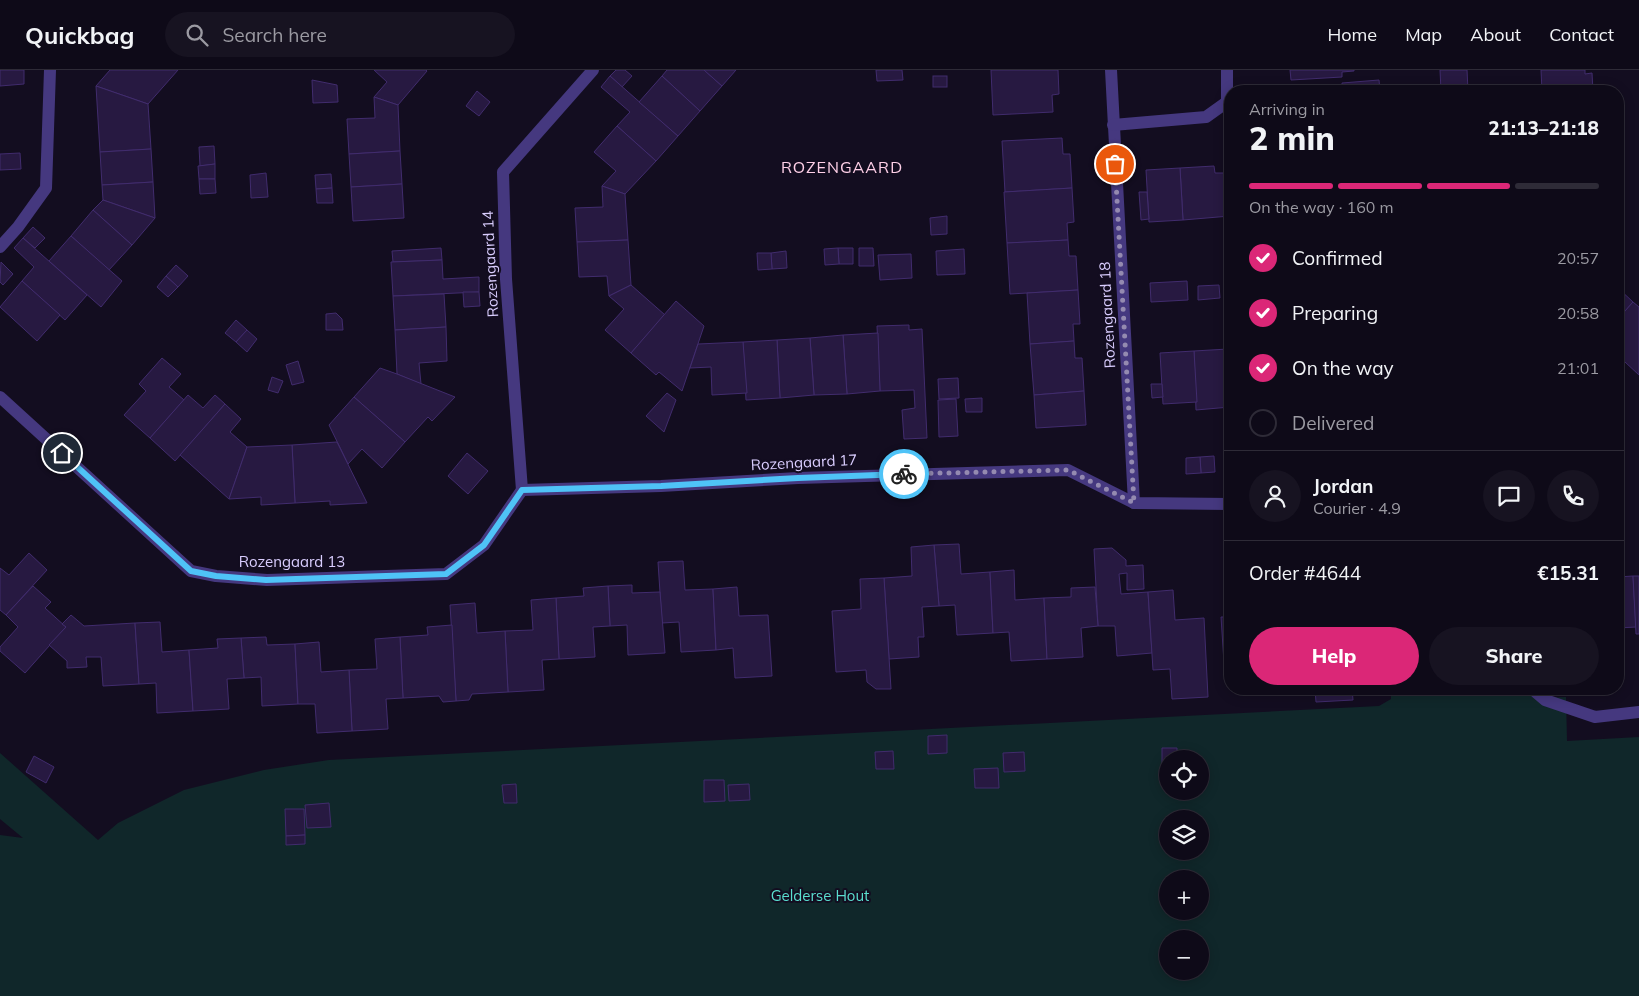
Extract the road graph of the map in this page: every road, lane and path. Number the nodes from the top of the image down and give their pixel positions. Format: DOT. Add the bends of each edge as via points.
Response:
graph roads {
  1 [pos="50,70"];
  2 [pos="593,70"];
  3 [pos="1111,70"];
  4 [pos="1226,70"];
  5 [pos="1226,85"];
  6 [pos="1224,104"];
  7 [pos="1113,125"];
  8 [pos="0,247"];
  9 [pos="0,397"];
  10 [pos="522,490"];
  11 [pos="1134,503"];
  12 [pos="1224,504"];
  13 [pos="1539,695"];
  14 [pos="1639,712"];
  1 -- 8 [label="street" via="46,188"];
  2 -- 10 [label="street, Rozengaard 14" via="503,172 506,279"];
  3 -- 7 [label="street, Rozengaard 18"];
  4 -- 5 [label="street"];
  6 -- 7 [label="street" via="1206,117"];
  7 -- 11 [label="street, Rozengaard 18"];
  9 -- 10 [label="street, Rozengaard 13" via="191,571 216,576 266,580 446,574 484,545"];
  10 -- 11 [label="street, Rozengaard 17" via="1068,470"];
  11 -- 12 [label="street, Rozengaard 17"];
  13 -- 14 [label="street" via="1595,717"];
}
